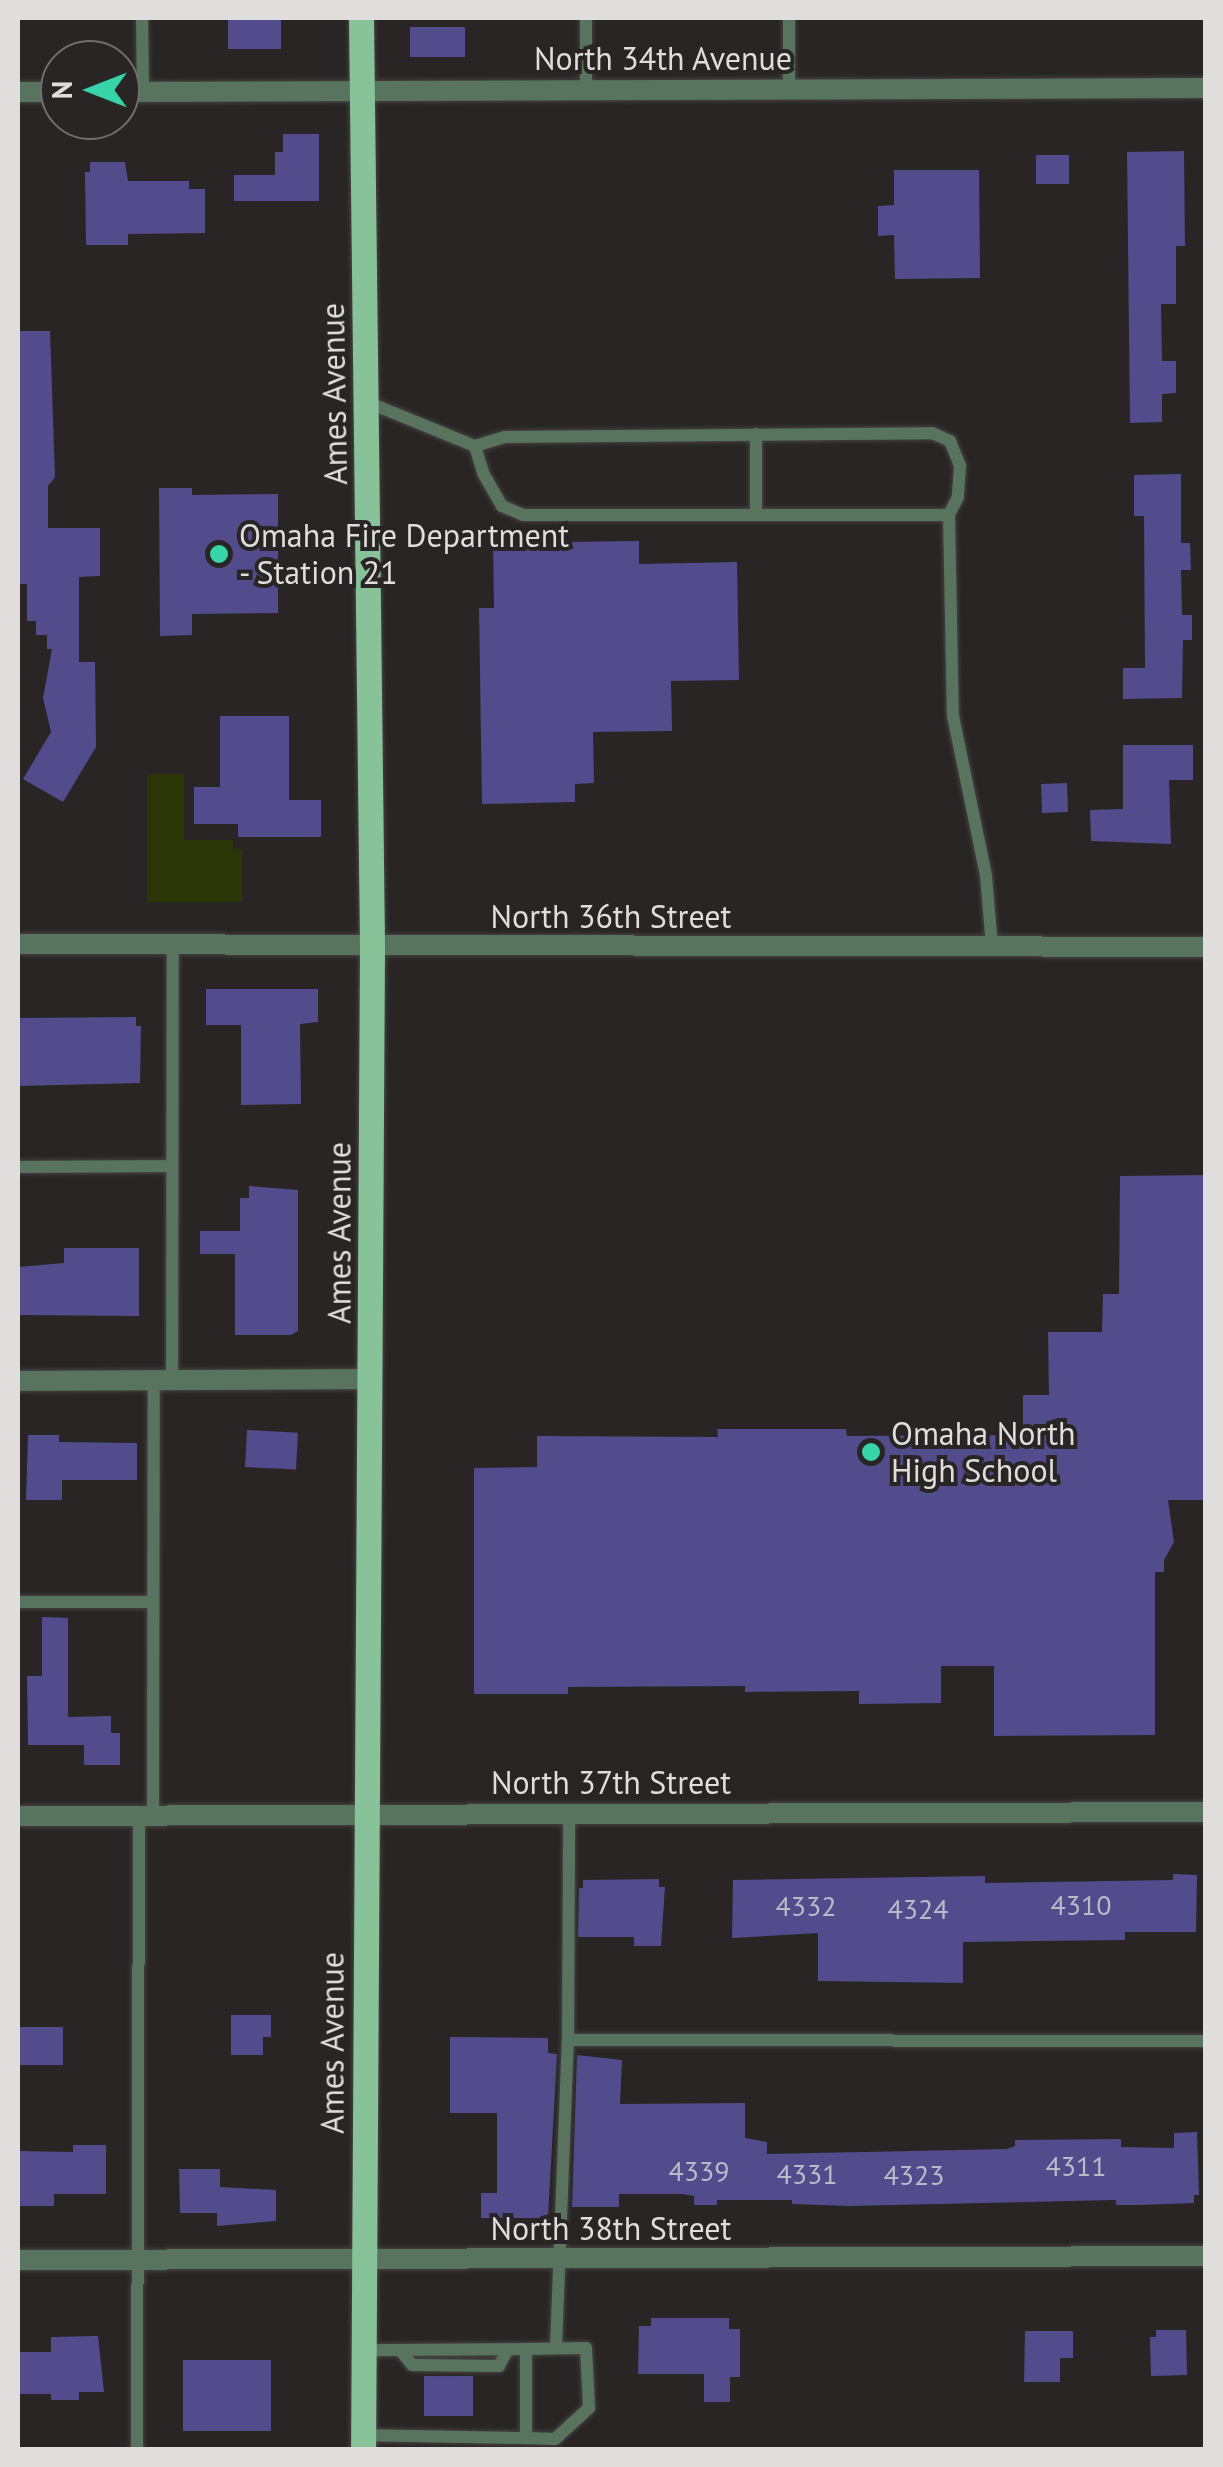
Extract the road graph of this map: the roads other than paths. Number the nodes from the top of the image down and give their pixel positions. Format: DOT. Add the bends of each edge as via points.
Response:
graph roads {
  1 [pos="142,18"];
  2 [pos="361,18"];
  3 [pos="586,18"];
  4 [pos="789,18"];
  5 [pos="788,87"];
  6 [pos="586,88"];
  7 [pos="1206,88"];
  8 [pos="362,89"];
  9 [pos="143,92"];
  10 [pos="367,402"];
  11 [pos="756,434"];
  12 [pos="475,446"];
  13 [pos="756,515"];
  14 [pos="948,515"];
  15 [pos="18,944"];
  16 [pos="173,946"];
  17 [pos="992,946"];
  18 [pos="372,947"];
  19 [pos="1206,947"];
  20 [pos="18,1166"];
  21 [pos="172,1166"];
  22 [pos="371,1379"];
  23 [pos="163,1380"];
  24 [pos="18,1381"];
  25 [pos="18,1602"];
  26 [pos="153,1602"];
  27 [pos="569,1811"];
  28 [pos="366,1812"];
  29 [pos="1206,1812"];
  30 [pos="146,1815"];
  31 [pos="18,1816"];
  32 [pos="568,2040"];
  33 [pos="1206,2041"];
  34 [pos="1206,2256"];
  35 [pos="560,2257"];
  36 [pos="18,2260"];
  37 [pos="138,2260"];
  38 [pos="364,2260"];
  39 [pos="556,2348"];
  40 [pos="526,2349"];
  41 [pos="364,2350"];
  42 [pos="526,2438"];
  43 [pos="362,2442"];
  44 [pos="542,2444"];
  45 [pos="137,2450"];
  1 -- 9 [label="lane"];
  2 -- 8 [label="main road, Ames Avenue"];
  3 -- 6 [label="lane"];
  4 -- 5 [label="lane"];
  5 -- 6 [label="street, North 34th Avenue"];
  5 -- 7 [label="street, North 34th Avenue"];
  6 -- 8 [label="street, North 34th Avenue"];
  8 -- 9 [label="street, North 34th Avenue"];
  8 -- 10 [label="main road, Ames Avenue"];
  10 -- 12 [label="lane"];
  10 -- 18 [label="main road, Ames Avenue"];
  11 -- 12 [label="lane" via="504,437"];
  11 -- 13 [label="lane"];
  11 -- 14 [label="lane" via="932,433 950,442 960,466 958,497"];
  12 -- 13 [label="lane" via="502,506 524,515"];
  13 -- 14 [label="lane"];
  14 -- 17 [label="lane" via="953,716 986,876"];
  15 -- 16 [label="street, North 36th Street"];
  16 -- 18 [label="street, North 36th Street"];
  16 -- 21 [label="lane"];
  17 -- 18 [label="street, North 36th Street"];
  17 -- 19 [label="street, North 36th Street"];
  18 -- 22 [label="main road, Ames Avenue"];
  20 -- 21 [label="lane"];
  21 -- 23 [label="lane"];
  22 -- 23 [label="street"];
  22 -- 28 [label="main road, Ames Avenue"];
  23 -- 24 [label="street"];
  23 -- 26 [label="lane"];
  25 -- 26 [label="lane"];
  26 -- 30 [label="lane"];
  27 -- 28 [label="street, North 37th Street"];
  27 -- 29 [label="street, North 37th Street"];
  27 -- 32 [label="lane"];
  28 -- 30 [label="street, North 37th Street"];
  28 -- 38 [label="main road, Ames Avenue"];
  30 -- 31 [label="street, North 37th Street"];
  30 -- 37 [label="lane"];
  32 -- 33 [label="lane"];
  32 -- 35 [label="lane"];
  34 -- 35 [label="street, North 38th Street"];
  35 -- 38 [label="street, North 38th Street"];
  35 -- 39 [label="lane"];
  36 -- 37 [label="street, North 38th Street"];
  37 -- 38 [label="street, North 38th Street"];
  37 -- 45 [label="lane"];
  38 -- 41 [label="main road, Ames Avenue"];
  39 -- 40 [label="lane"];
  39 -- 44 [label="lane" via="586,2348 588,2408"];
  40 -- 41 [label="lane"];
  40 -- 42 [label="lane"];
  41 -- 43 [label="main road, Ames Avenue"];
  42 -- 43 [label="lane"];
  42 -- 44 [label="lane"];
}
